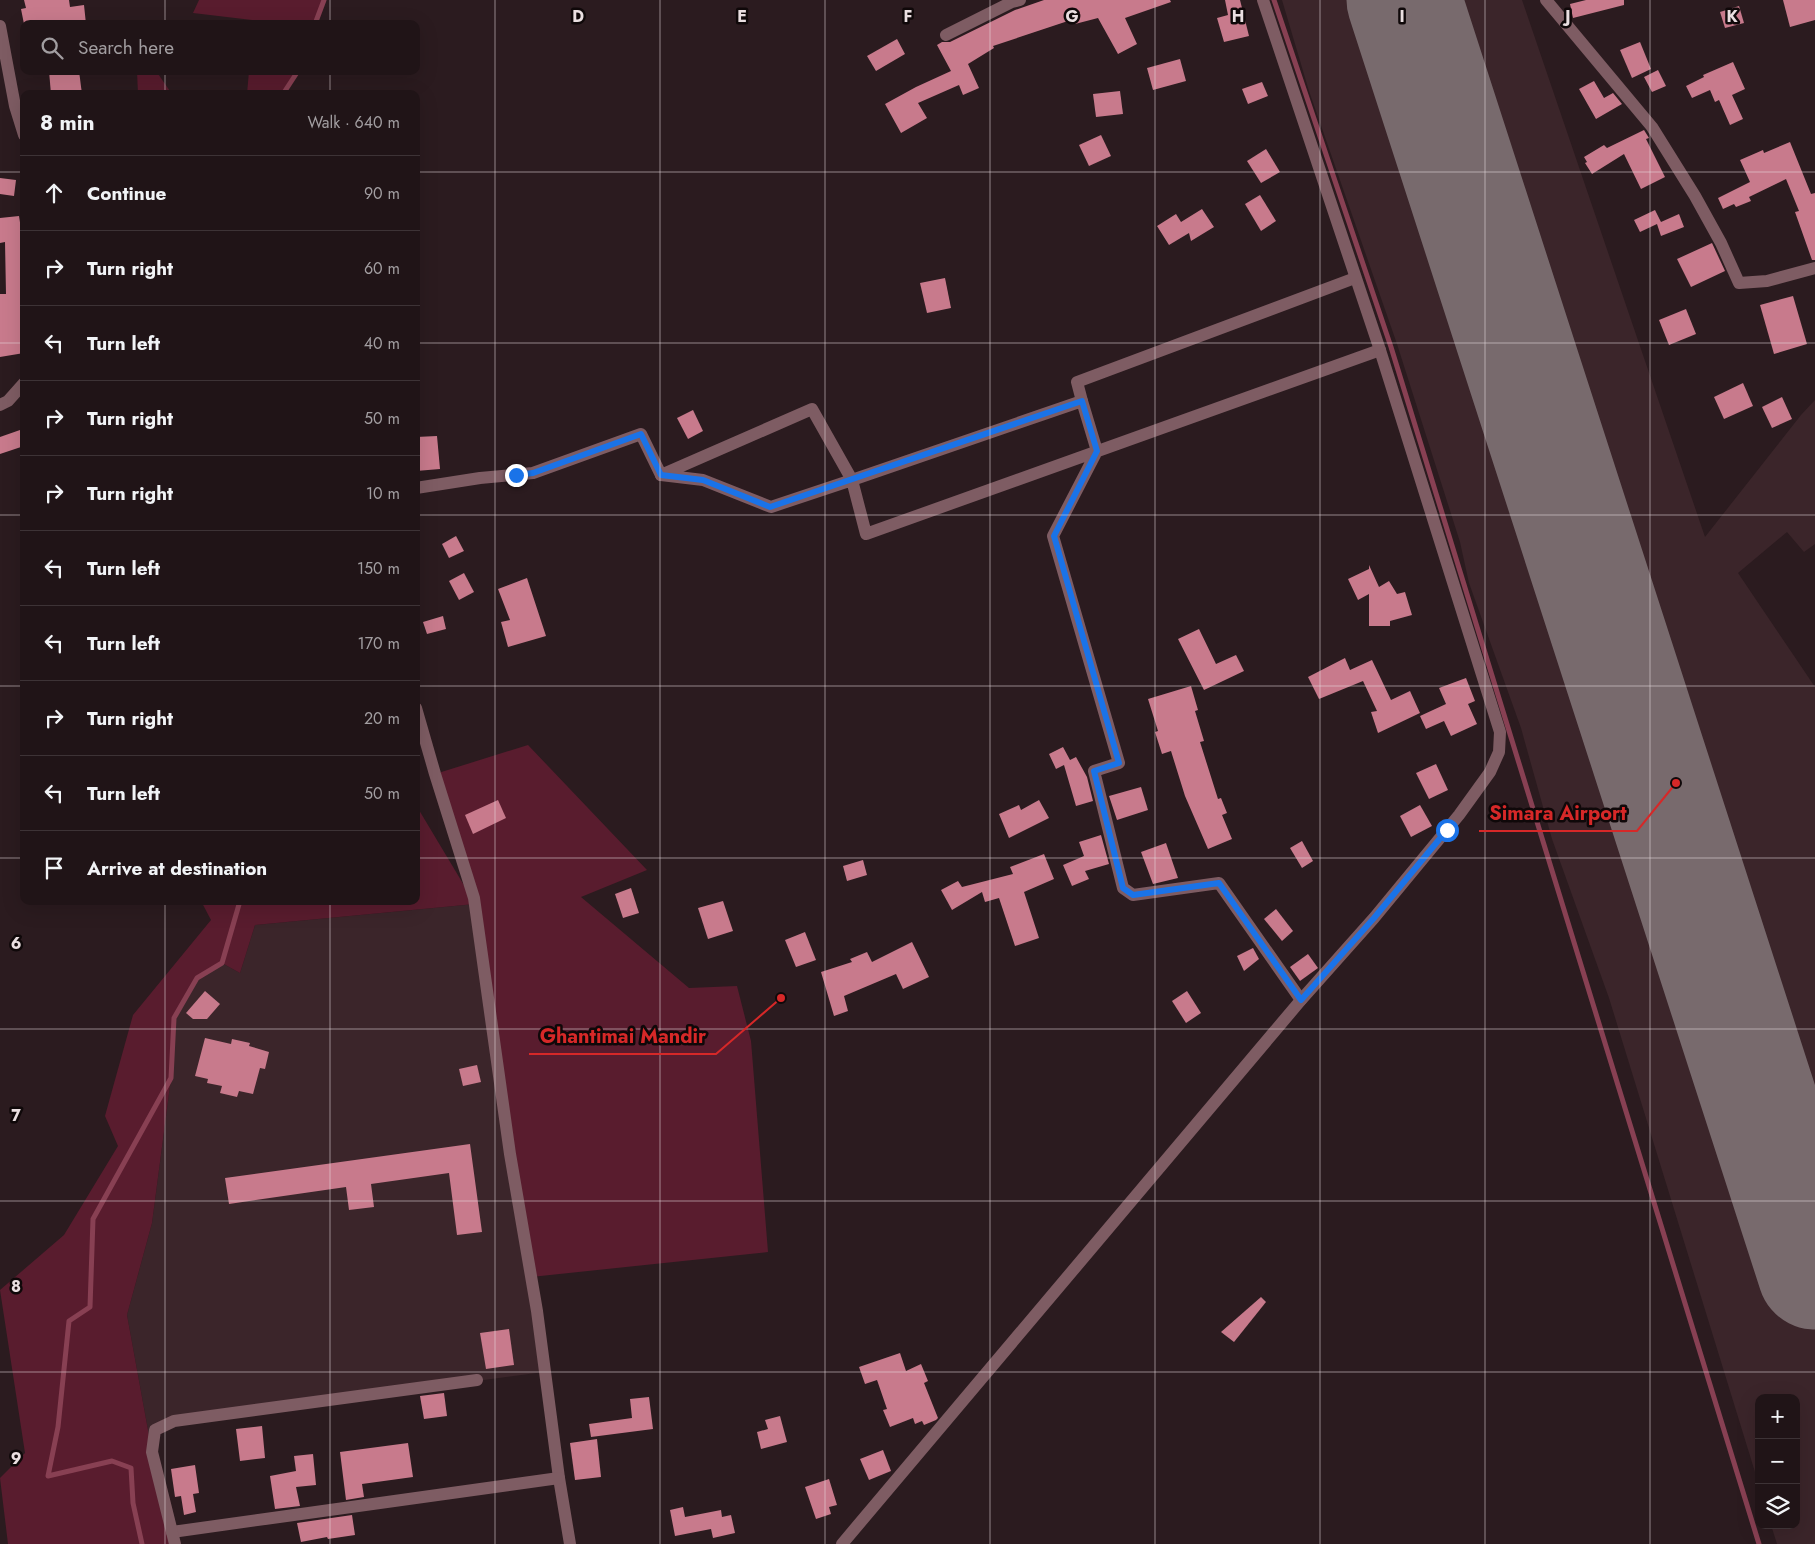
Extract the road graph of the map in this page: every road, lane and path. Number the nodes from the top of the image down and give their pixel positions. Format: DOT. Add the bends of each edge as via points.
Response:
graph roads {
  1 [pos="1020,0"];
  2 [pos="1264,0"];
  3 [pos="1546,0"];
  4 [pos="0,26"];
  5 [pos="946,35"];
  6 [pos="20,122"];
  7 [pos="1815,268"];
  8 [pos="1355,278"];
  9 [pos="1380,350"];
  10 [pos="20,388"];
  11 [pos="1082,401"];
  12 [pos="0,405"];
  13 [pos="1097,451"];
  14 [pos="661,475"];
  15 [pos="852,480"];
  16 [pos="420,487"];
  17 [pos="420,722"];
  18 [pos="1301,1000"];
  19 [pos="477,1380"];
  20 [pos="559,1478"];
  21 [pos="173,1538"];
  22 [pos="570,1544"];
  23 [pos="842,1544"];
  1 -- 5 [label="street"];
  2 -- 8 [label="street"];
  3 -- 7 [label="street" via="1652,127 1695,196 1739,283 1768,281"];
  4 -- 6 [label="street"];
  8 -- 9 [label="street"];
  8 -- 11 [label="street" via="1076,382"];
  9 -- 13 [label="street"];
  9 -- 18 [label="street" via="1500,732 1499,752 1490,772 1459,815"];
  10 -- 12 [label="street"];
  11 -- 13 [label="street"];
  11 -- 15 [label="street"];
  13 -- 15 [label="street" via="866,534"];
  13 -- 18 [label="street" via="1054,536 1119,763 1094,771 1123,888 1133,895 1219,883"];
  14 -- 15 [label="street" via="703,480 770,507"];
  14 -- 15 [label="street" via="812,410"];
  14 -- 16 [label="street" via="641,434 533,473"];
  17 -- 20 [label="street" via="474,898"];
  18 -- 23 [label="street"];
  19 -- 21 [label="street" via="174,1421 155,1430 152,1452"];
  20 -- 21 [label="street"];
  20 -- 22 [label="street"];
}
